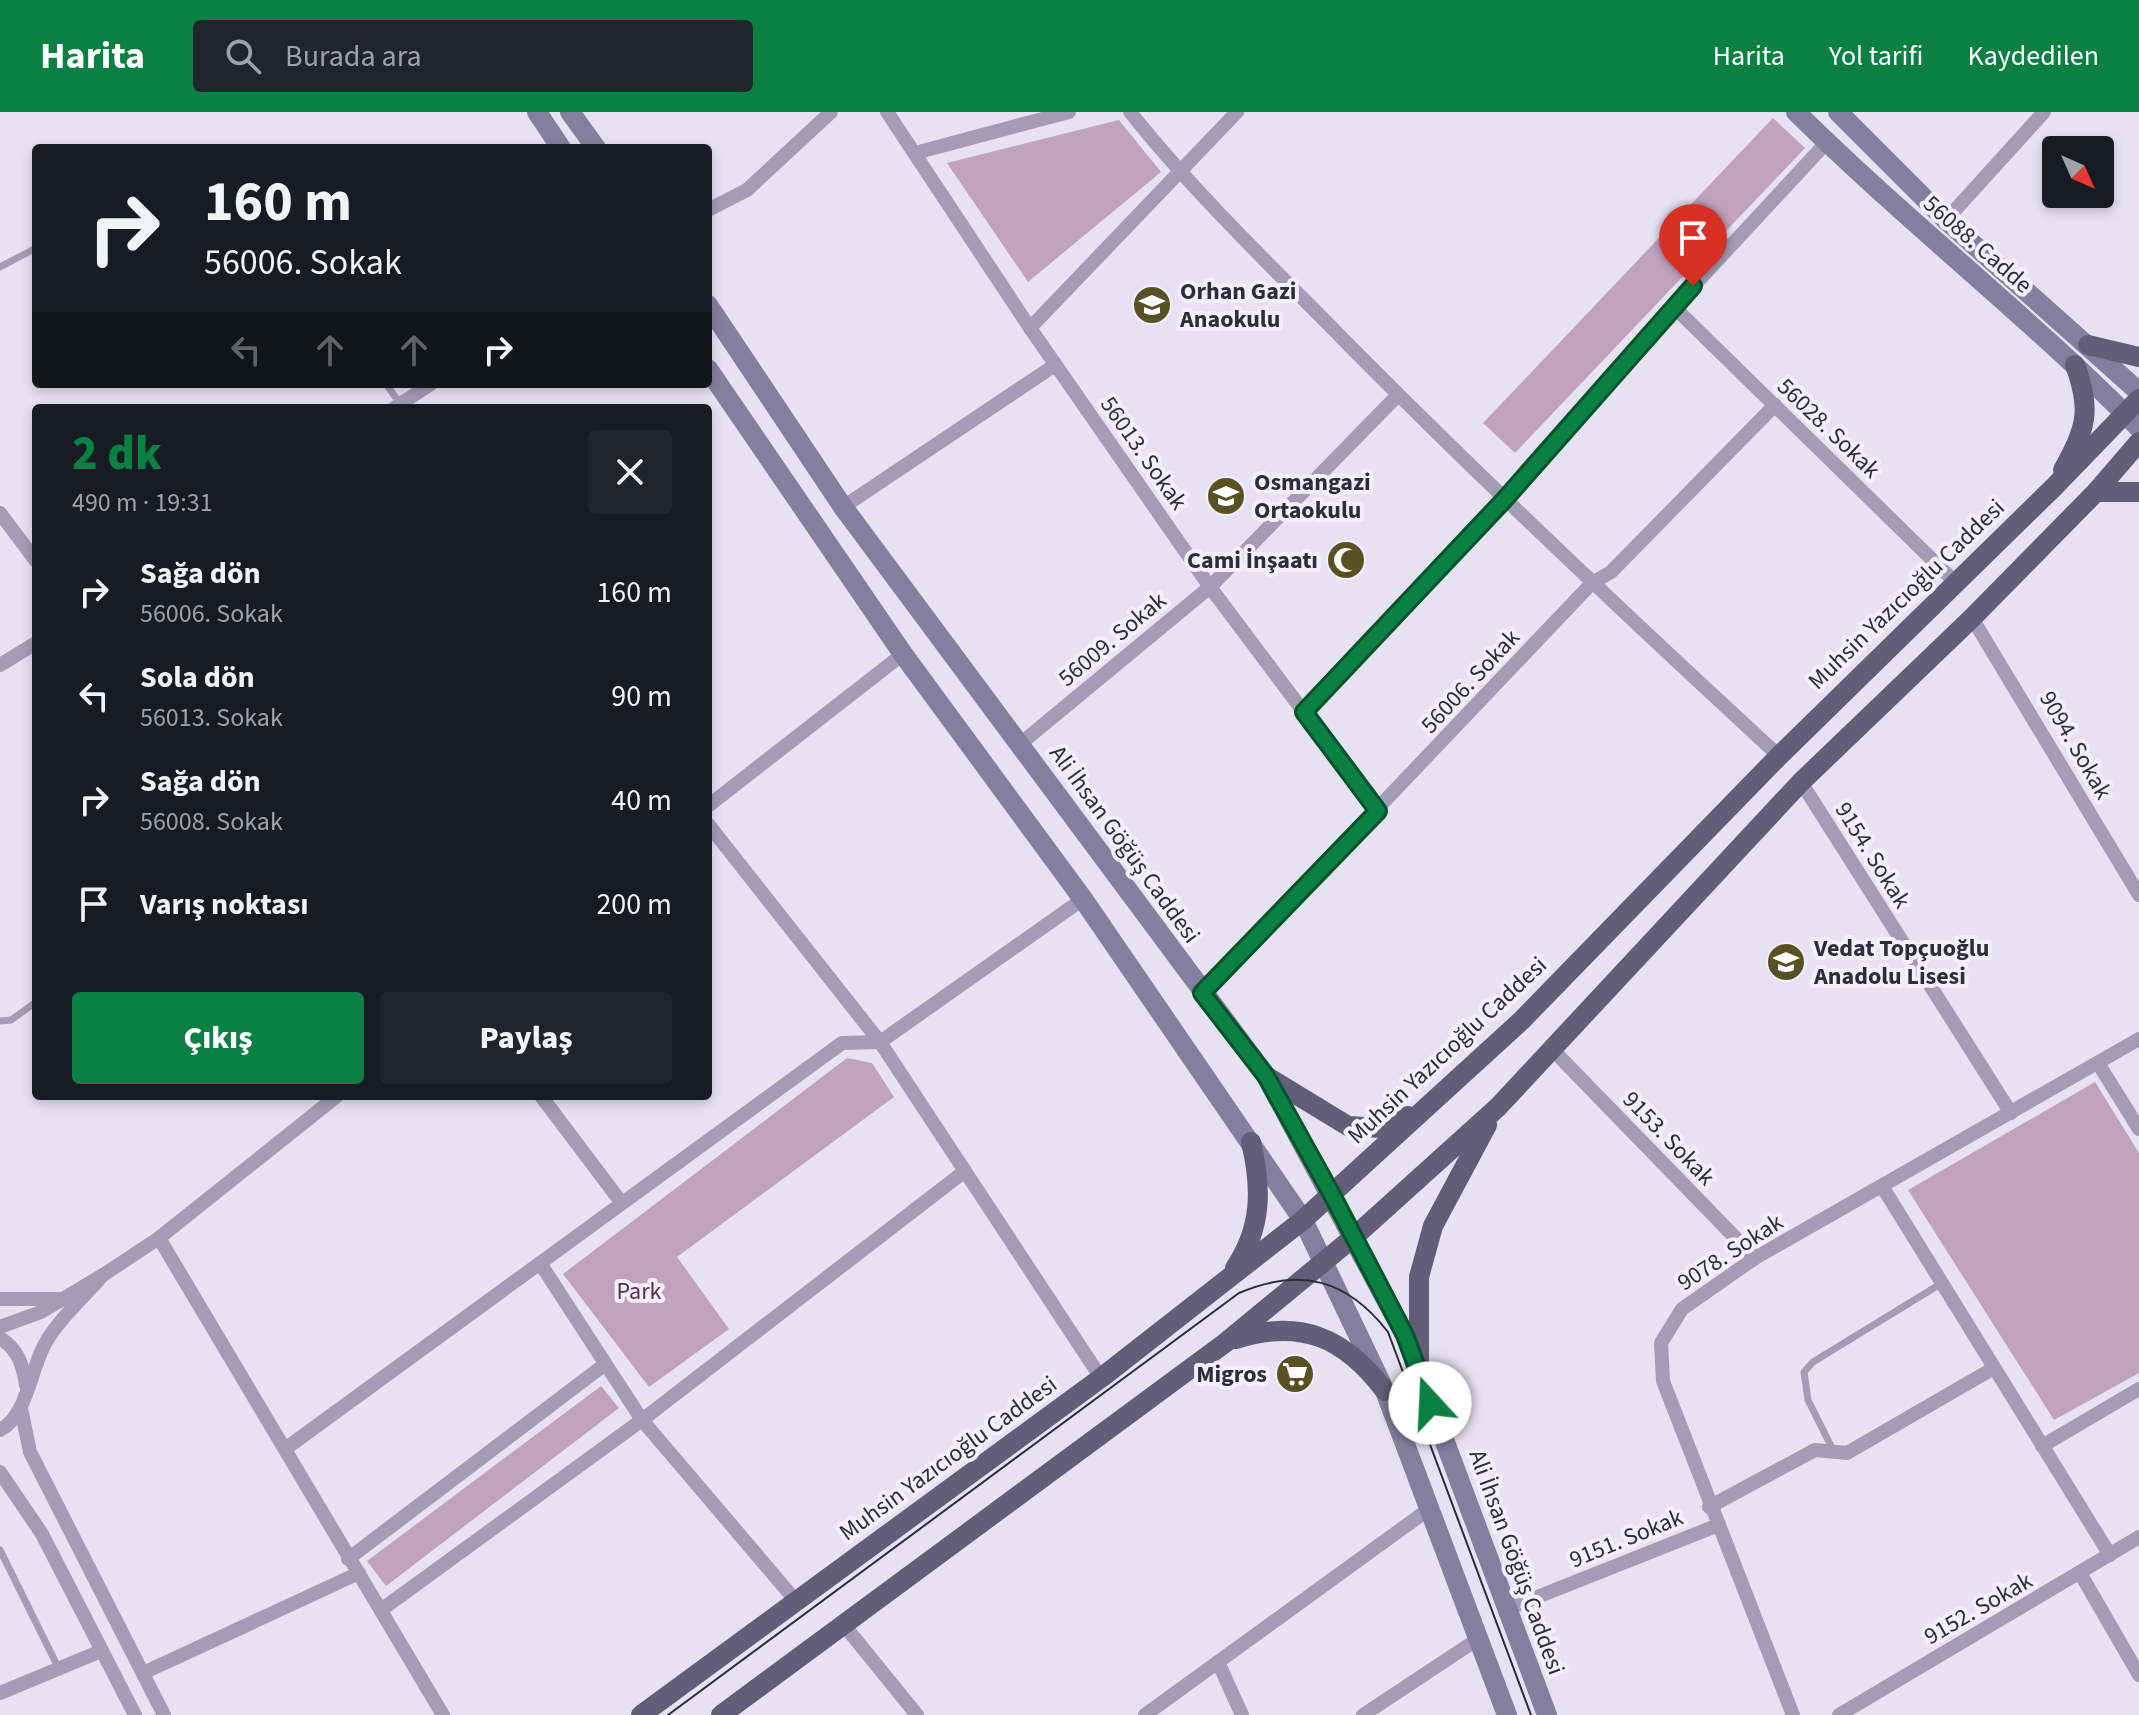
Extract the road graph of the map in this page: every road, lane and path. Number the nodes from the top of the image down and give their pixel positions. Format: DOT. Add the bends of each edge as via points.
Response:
graph roads {
  1 [pos="537,112"];
  2 [pos="570,112"];
  3 [pos="831,112"];
  4 [pos="887,112"];
  5 [pos="1069,112"];
  6 [pos="1130,112"];
  7 [pos="1237,112"];
  8 [pos="1796,112"];
  9 [pos="2044,112"];
  10 [pos="1845,114"];
  11 [pos="1827,142"];
  12 [pos="558,144"];
  13 [pos="593,144"];
  14 [pos="915,153"];
  15 [pos="1178,172"];
  16 [pos="712,208"];
  17 [pos="1946,220"];
  18 [pos="32,250"];
  19 [pos="0,267"];
  20 [pos="1674,307"];
  21 [pos="712,311"];
  22 [pos="1030,328"];
  23 [pos="2088,345"];
  24 [pos="2139,357"];
  25 [pos="1055,365"];
  26 [pos="2075,365"];
  27 [pos="712,375"];
  28 [pos="425,388"];
  29 [pos="2139,392"];
  30 [pos="1398,395"];
  31 [pos="403,404"];
  32 [pos="1775,405"];
  33 [pos="2135,414"];
  34 [pos="2139,442"];
  35 [pos="2054,487"];
  36 [pos="2096,492"];
  37 [pos="2139,492"];
  38 [pos="1505,499"];
  39 [pos="843,507"];
  40 [pos="0,513"];
  41 [pos="32,556"];
  42 [pos="1954,581"];
  43 [pos="1592,583"];
  44 [pos="1210,587"];
  45 [pos="1972,618"];
  46 [pos="32,645"];
  47 [pos="903,654"];
  48 [pos="0,665"];
  49 [pos="1304,712"];
  50 [pos="1020,744"];
  51 [pos="1779,756"];
  52 [pos="1801,782"];
  53 [pos="712,803"];
  54 [pos="1378,811"];
  55 [pos="712,829"];
  56 [pos="2139,895"];
  57 [pos="1083,899"];
  58 [pos="1202,993"];
  59 [pos="32,1005"];
  60 [pos="0,1021"];
  61 [pos="2139,1039"];
  62 [pos="880,1042"];
  63 [pos="1551,1048"];
  64 [pos="2098,1063"];
  65 [pos="1266,1076"];
  66 [pos="332,1100"];
  67 [pos="544,1100"];
  68 [pos="1498,1107"];
  69 [pos="1423,1110"];
  70 [pos="2011,1113"];
  71 [pos="2139,1129"];
  72 [pos="1251,1142"];
  73 [pos="965,1171"];
  74 [pos="1882,1186"];
  75 [pos="1331,1193"];
  76 [pos="621,1202"];
  77 [pos="1303,1220"];
  78 [pos="1355,1236"];
  79 [pos="159,1238"];
  80 [pos="1755,1258"];
  81 [pos="1324,1262"];
  82 [pos="540,1263"];
  83 [pos="103,1275"];
  84 [pos="1224,1283"];
  85 [pos="1942,1283"];
  86 [pos="0,1299"];
  87 [pos="63,1299"];
  88 [pos="0,1327"];
  89 [pos="0,1338"];
  90 [pos="1225,1343"];
  91 [pos="604,1365"];
  92 [pos="1994,1368"];
  93 [pos="1419,1374"];
  94 [pos="1101,1378"];
  95 [pos="26,1386"];
  96 [pos="2139,1389"];
  97 [pos="1385,1391"];
  98 [pos="21,1408"];
  99 [pos="642,1420"];
  100 [pos="0,1430"];
  101 [pos="2042,1446"];
  102 [pos="285,1449"];
  103 [pos="1834,1452"];
  104 [pos="0,1472"];
  105 [pos="1709,1507"];
  106 [pos="1429,1509"];
  107 [pos="1716,1526"];
  108 [pos="2139,1537"];
  109 [pos="0,1550"];
  110 [pos="2110,1555"];
  111 [pos="348,1559"];
  112 [pos="359,1573"];
  113 [pos="2080,1573"];
  114 [pos="796,1601"];
  115 [pos="1507,1609"];
  116 [pos="381,1610"];
  117 [pos="844,1625"];
  118 [pos="1478,1639"];
  119 [pos="101,1651"];
  120 [pos="1218,1662"];
  121 [pos="59,1669"];
  122 [pos="143,1673"];
  123 [pos="2139,1675"];
  124 [pos="0,1693"];
  125 [pos="135,1715"];
  126 [pos="164,1715"];
  127 [pos="443,1715"];
  128 [pos="641,1715"];
  129 [pos="721,1715"];
  130 [pos="917,1715"];
  131 [pos="1145,1715"];
  132 [pos="1242,1715"];
  133 [pos="1363,1715"];
  134 [pos="1507,1715"];
  135 [pos="1547,1715"];
  136 [pos="1793,1715"];
  137 [pos="1839,1715"];
  1 -- 12 [label="main road"];
  2 -- 13 [label="main road"];
  3 -- 16 [label="street" via="747,190"];
  4 -- 14 [label="street, 56013. Sokak"];
  5 -- 14 [label="street"];
  6 -- 15 [label="street"];
  7 -- 15 [label="street"];
  8 -- 11 [label="main road, 56088. Cadde"];
  9 -- 17 [label="street"];
  10 -- 17 [label="main road, 56088. Cadde"];
  11 -- 20 [label="street"];
  11 -- 26 [label="main road, 56088. Cadde"];
  14 -- 22 [label="street, 56013. Sokak"];
  15 -- 22 [label="street"];
  15 -- 30 [label="street"];
  17 -- 23 [label="main road, 56088. Cadde"];
  18 -- 19 [label="lane"];
  20 -- 32 [label="street, 56028. Sokak"];
  20 -- 38 [label="street"];
  21 -- 39 [label="main road, Ali İhsan Göğüş Caddesi"];
  22 -- 25 [label="street, 56013. Sokak"];
  23 -- 24 [label="main road"];
  23 -- 29 [label="main road, 56088. Cadde"];
  25 -- 39 [label="street"];
  25 -- 44 [label="street, 56013. Sokak"];
  26 -- 33 [label="main road, 56088. Cadde"];
  26 -- 35 [label="main road" via="2085,393 2086,420"];
  27 -- 47 [label="main road"];
  28 -- 31 [label="street"];
  30 -- 38 [label="street"];
  30 -- 44 [label="street, 56009. Sokak"];
  32 -- 42 [label="street, 56028. Sokak"];
  32 -- 43 [label="street, 56006. Sokak" via="1611,572"];
  33 -- 35 [label="main road, Muhsin Yazıcıoğlu Caddesi"];
  34 -- 36 [label="main road"];
  35 -- 42 [label="main road, Muhsin Yazıcıoğlu Caddesi"];
  36 -- 37 [label="main road"];
  36 -- 45 [label="main road"];
  38 -- 43 [label="street"];
  38 -- 49 [label="street"];
  39 -- 50 [label="main road, Ali İhsan Göğüş Caddesi"];
  40 -- 41 [label="street"];
  42 -- 51 [label="main road, Muhsin Yazıcıoğlu Caddesi"];
  43 -- 51 [label="street"];
  43 -- 54 [label="street, 56006. Sokak"];
  44 -- 49 [label="street, 56013. Sokak"];
  44 -- 50 [label="street, 56009. Sokak"];
  45 -- 52 [label="main road"];
  45 -- 56 [label="street, 9094. Sokak"];
  46 -- 48 [label="street"];
  47 -- 53 [label="street"];
  47 -- 57 [label="main road"];
  49 -- 54 [label="street, 56013. Sokak"];
  50 -- 58 [label="main road, Ali İhsan Göğüş Caddesi"];
  51 -- 69 [label="main road, Muhsin Yazıcıoğlu Caddesi" via="1522,1020"];
  52 -- 63 [label="main road"];
  52 -- 70 [label="street, 9154. Sokak"];
  54 -- 58 [label="street, 56006. Sokak"];
  55 -- 62 [label="street"];
  57 -- 62 [label="street"];
  57 -- 72 [label="main road"];
  58 -- 65 [label="main road, Ali İhsan Göğüş Caddesi"];
  59 -- 60 [label="lane" via="11,1020"];
  61 -- 64 [label="street, 9078. Sokak"];
  62 -- 73 [label="street"];
  62 -- 76 [label="street" via="842,1043"];
  63 -- 68 [label="main road"];
  63 -- 80 [label="street, 9153. Sokak"];
  64 -- 70 [label="street, 9078. Sokak"];
  64 -- 71 [label="street"];
  65 -- 69 [label="main road" via="1348,1126 1381,1128"];
  65 -- 75 [label="main road, Ali İhsan Göğüş Caddesi"];
  66 -- 79 [label="street"];
  67 -- 76 [label="street"];
  68 -- 78 [label="main road"];
  68 -- 93 [label="main road" via="1433,1226 1419,1277"];
  69 -- 75 [label="main road, Muhsin Yazıcıoğlu Caddesi"];
  70 -- 74 [label="street, 9078. Sokak"];
  72 -- 77 [label="main road"];
  72 -- 84 [label="main road" via="1260,1179 1258,1216 1246,1252"];
  73 -- 94 [label="street"];
  73 -- 99 [label="street"];
  74 -- 80 [label="street, 9078. Sokak"];
  74 -- 85 [label="street"];
  75 -- 77 [label="main road, Muhsin Yazıcıoğlu Caddesi"];
  75 -- 78 [label="main road, Ali İhsan Göğüş Caddesi"];
  76 -- 82 [label="street"];
  77 -- 81 [label="main road"];
  77 -- 84 [label="main road, Muhsin Yazıcıoğlu Caddesi"];
  78 -- 81 [label="main road"];
  78 -- 93 [label="main road, Ali İhsan Göğüş Caddesi"];
  79 -- 83 [label="street"];
  79 -- 102 [label="street"];
  80 -- 105 [label="street, 9078. Sokak" via="1682,1309 1661,1343 1663,1381"];
  81 -- 90 [label="main road"];
  81 -- 97 [label="main road"];
  82 -- 91 [label="street"];
  82 -- 102 [label="street"];
  83 -- 87 [label="street"];
  83 -- 95 [label="street" via="46,1341"];
  84 -- 94 [label="main road, Muhsin Yazıcıoğlu Caddesi"];
  85 -- 92 [label="street"];
  85 -- 103 [label="lane" via="1804,1372 1808,1400"];
  86 -- 87 [label="street"];
  87 -- 88 [label="street"];
  89 -- 95 [label="street" via="22,1363"];
  90 -- 97 [label="main road" via="1260,1331 1309,1334 1332,1341 1362,1362"];
  90 -- 117 [label="main road"];
  91 -- 99 [label="street"];
  91 -- 111 [label="street"];
  92 -- 101 [label="street"];
  92 -- 103 [label="street" via="1847,1453"];
  93 -- 115 [label="main road, Ali İhsan Göğüş Caddesi"];
  94 -- 114 [label="main road, Muhsin Yazıcıoğlu Caddesi"];
  95 -- 98 [label="street"];
  96 -- 101 [label="street"];
  97 -- 106 [label="main road"];
  98 -- 100 [label="street"];
  98 -- 122 [label="street" via="30,1452"];
  99 -- 114 [label="street"];
  99 -- 116 [label="street"];
  101 -- 110 [label="street"];
  102 -- 111 [label="street"];
  103 -- 105 [label="street" via="1815,1450"];
  104 -- 119 [label="street" via="42,1534"];
  105 -- 107 [label="street, 9078. Sokak"];
  106 -- 118 [label="main road"];
  106 -- 120 [label="street"];
  107 -- 115 [label="street, 9151. Sokak"];
  107 -- 136 [label="street, 9078. Sokak"];
  108 -- 110 [label="street, 9152. Sokak"];
  109 -- 121 [label="lane"];
  110 -- 113 [label="street, 9152. Sokak"];
  111 -- 112 [label="street"];
  112 -- 116 [label="street"];
  112 -- 122 [label="street"];
  113 -- 123 [label="street"];
  113 -- 137 [label="street, 9152. Sokak"];
  114 -- 128 [label="main road, Muhsin Yazıcıoğlu Caddesi"];
  115 -- 135 [label="main road, Ali İhsan Göğüş Caddesi"];
  116 -- 127 [label="street"];
  117 -- 129 [label="main road"];
  117 -- 130 [label="street"];
  118 -- 133 [label="street"];
  118 -- 134 [label="main road"];
  119 -- 121 [label="street"];
  119 -- 125 [label="street"];
  120 -- 131 [label="street"];
  120 -- 132 [label="street"];
  121 -- 124 [label="street"];
  122 -- 126 [label="street"];
}
